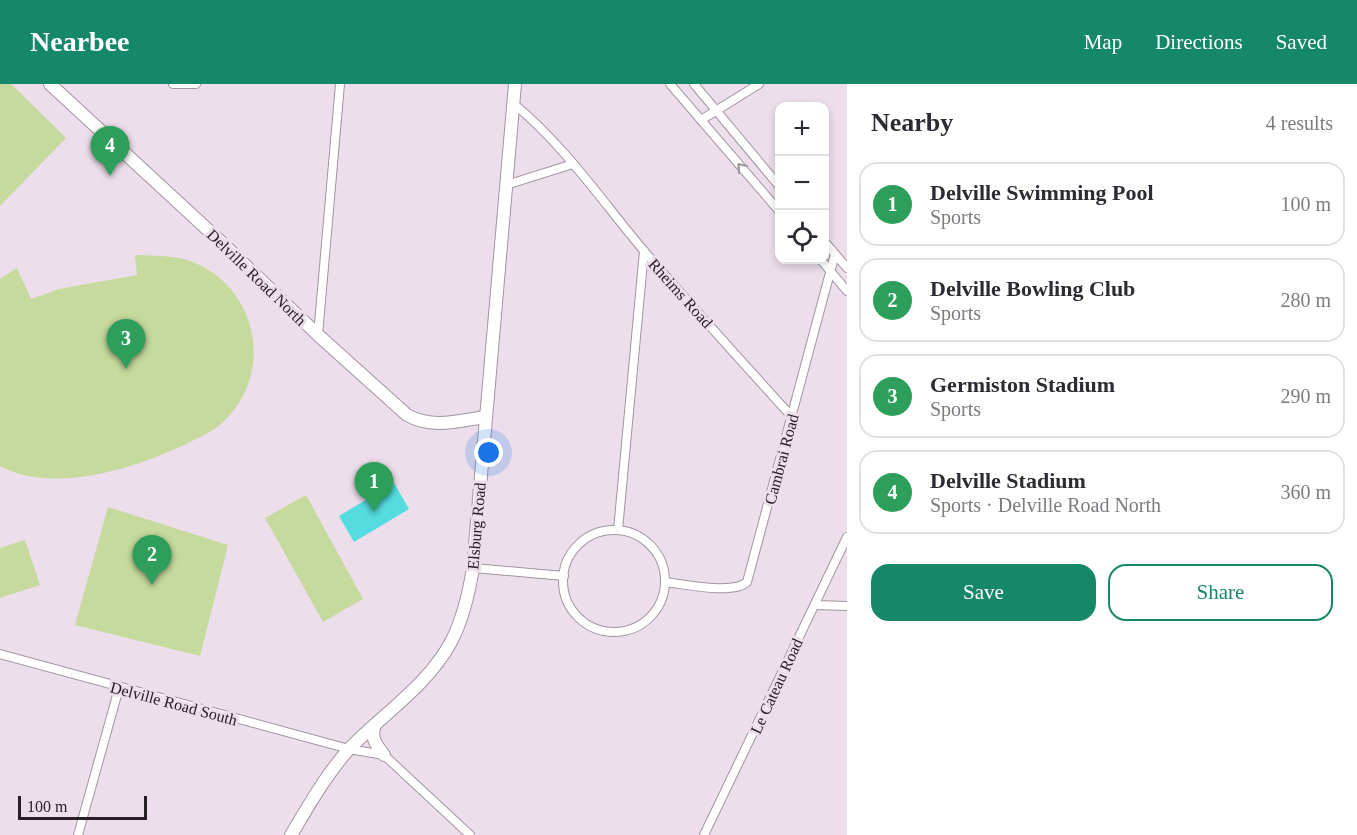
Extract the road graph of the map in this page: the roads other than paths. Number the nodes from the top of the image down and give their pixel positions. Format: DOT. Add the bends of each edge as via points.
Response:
graph roads {
  1 [pos="50,84"];
  2 [pos="173,84"];
  3 [pos="196,84"];
  4 [pos="340,84"];
  5 [pos="515,84"];
  6 [pos="670,84"];
  7 [pos="694,84"];
  8 [pos="759,84"];
  9 [pos="514,104"];
  10 [pos="715,110"];
  11 [pos="701,120"];
  12 [pos="573,164"];
  13 [pos="775,181"];
  14 [pos="506,185"];
  15 [pos="778,210"];
  16 [pos="829,246"];
  17 [pos="644,251"];
  18 [pos="835,254"];
  19 [pos="825,264"];
  20 [pos="847,268"];
  21 [pos="830,270"];
  22 [pos="847,291"];
  23 [pos="318,335"];
  24 [pos="485,417"];
  25 [pos="793,418"];
  26 [pos="618,530"];
  27 [pos="847,537"];
  28 [pos="473,568"];
  29 [pos="564,576"];
  30 [pos="665,582"];
  31 [pos="814,605"];
  32 [pos="847,606"];
  33 [pos="0,654"];
  34 [pos="119,688"];
  35 [pos="375,725"];
  36 [pos="349,749"];
  37 [pos="384,755"];
  38 [pos="78,835"];
  39 [pos="291,835"];
  40 [pos="470,835"];
  41 [pos="704,835"];
  1 -- 23 [label="main road, Delville Road North"];
  2 -- 3 [label="street"];
  4 -- 23 [label="street"];
  5 -- 9 [label="main road, Elsburg Road"];
  6 -- 11 [label="street"];
  7 -- 10 [label="street"];
  8 -- 10 [label="street"];
  9 -- 12 [label="street, Rheims Road"];
  9 -- 14 [label="main road, Elsburg Road"];
  10 -- 11 [label="street"];
  10 -- 13 [label="street"];
  15 -- 11 [label="street, one-way"];
  12 -- 14 [label="street"];
  12 -- 17 [label="street, Rheims Road"];
  14 -- 24 [label="main road, Elsburg Road"];
  16 -- 18 [label="street"];
  17 -- 25 [label="street, Rheims Road"];
  17 -- 26 [label="street"];
  18 -- 20 [label="street"];
  18 -- 21 [label="street, Cambrai Road"];
  19 -- 21 [label="street"];
  21 -- 22 [label="street"];
  21 -- 25 [label="street, Cambrai Road"];
  23 -- 24 [label="main road, Delville Road North" via="415,419 440,423"];
  24 -- 28 [label="main road, Elsburg Road"];
  25 -- 30 [label="street, Cambrai Road" via="747,582 731,589"];
  26 -- 29 [label="street" via="600,532 583,540 571,554"];
  26 -- 30 [label="street" via="637,535 652,547 662,563"];
  27 -- 31 [label="street, Le Cateau Road"];
  28 -- 29 [label="street"];
  28 -- 35 [label="main road, Elsburg Road" via="463,615 451,643 424,677"];
  29 -- 30 [label="street" via="565,594 575,613 593,627 615,632 645,621 659,604"];
  31 -- 32 [label="street"];
  31 -- 41 [label="street, Le Cateau Road"];
  33 -- 34 [label="street, Delville Road South"];
  34 -- 36 [label="street, Delville Road South"];
  34 -- 38 [label="street"];
  35 -- 36 [label="main road, Elsburg Road"];
  35 -- 37 [label="main road" via="374,740"];
  36 -- 37 [label="street, Delville Road South"];
  36 -- 39 [label="main road, Elsburg Road"];
  37 -- 40 [label="street"];
}
